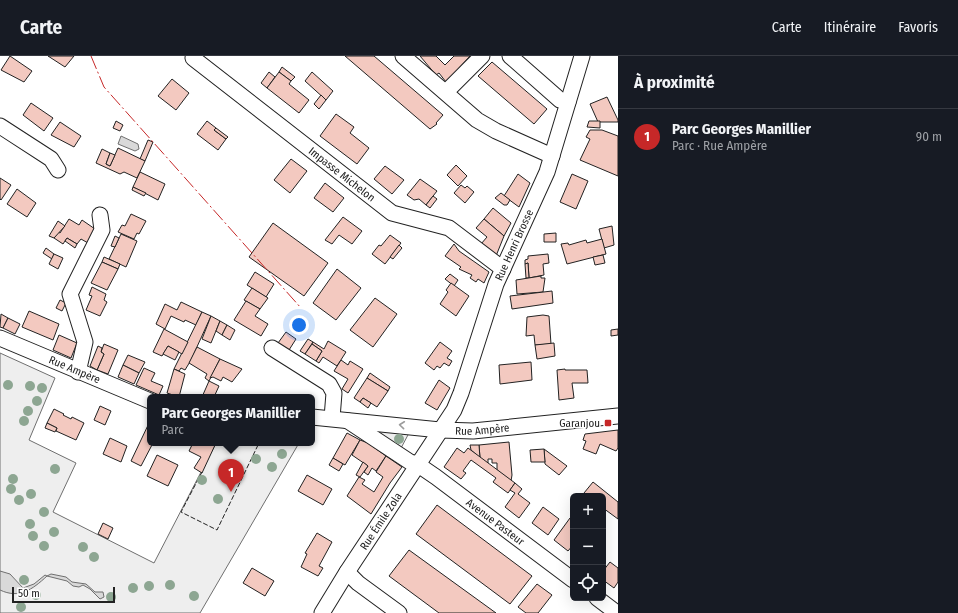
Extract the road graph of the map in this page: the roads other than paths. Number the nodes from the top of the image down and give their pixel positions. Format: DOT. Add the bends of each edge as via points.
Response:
graph roads {
  1 [pos="403,56"];
  2 [pos="482,56"];
  3 [pos="510,56"];
  4 [pos="582,56"];
  5 [pos="193,58"];
  6 [pos="446,92"];
  7 [pos="568,102"];
  8 [pos="0,126"];
  9 [pos="552,156"];
  10 [pos="58,170"];
  11 [pos="100,215"];
  12 [pos="503,269"];
  13 [pos="0,338"];
  14 [pos="272,348"];
  15 [pos="78,372"];
  16 [pos="147,400"];
  17 [pos="618,416"];
  18 [pos="315,417"];
  19 [pos="339,419"];
  20 [pos="440,430"];
  21 [pos="417,464"];
  22 [pos="347,572"];
  23 [pos="570,578"];
  24 [pos="601,601"];
  25 [pos="322,613"];
  26 [pos="399,613"];
  27 [pos="616,613"];
  1 -- 6 [label="street"];
  2 -- 6 [label="street"];
  3 -- 7 [label="street" via="560,100"];
  4 -- 7 [label="street, Rue Henri Brosse"];
  5 -- 12 [label="street, Impasse Michelon" via="392,213 449,228"];
  6 -- 9 [label="street" via="477,120"];
  7 -- 9 [label="street, Rue Henri Brosse"];
  8 -- 10 [label="street" via="51,159"];
  9 -- 12 [label="street, Rue Henri Brosse"];
  11 -- 15 [label="street" via="102,230 70,294 85,342"];
  12 -- 20 [label="street, Rue Henri Brosse" via="462,393"];
  13 -- 15 [label="street, Rue Ampère"];
  14 -- 19 [label="street" via="329,384 334,393"];
  15 -- 16 [label="street, Rue Ampère"];
  17 -- 20 [label="street, Rue Ampère" via="473,431"];
  18 -- 19 [label="street, Rue Ampère"];
  20 -- 19 [label="street, Rue Ampère, one-way"];
  19 -- 21 [label="street"];
  20 -- 21 [label="street, Rue Émile Zola"];
  21 -- 22 [label="street, Rue Émile Zola"];
  21 -- 23 [label="street, Avenue Pasteur"];
  22 -- 25 [label="street, Rue Émile Zola"];
  22 -- 26 [label="street"];
  24 -- 27 [label="street"];
}
